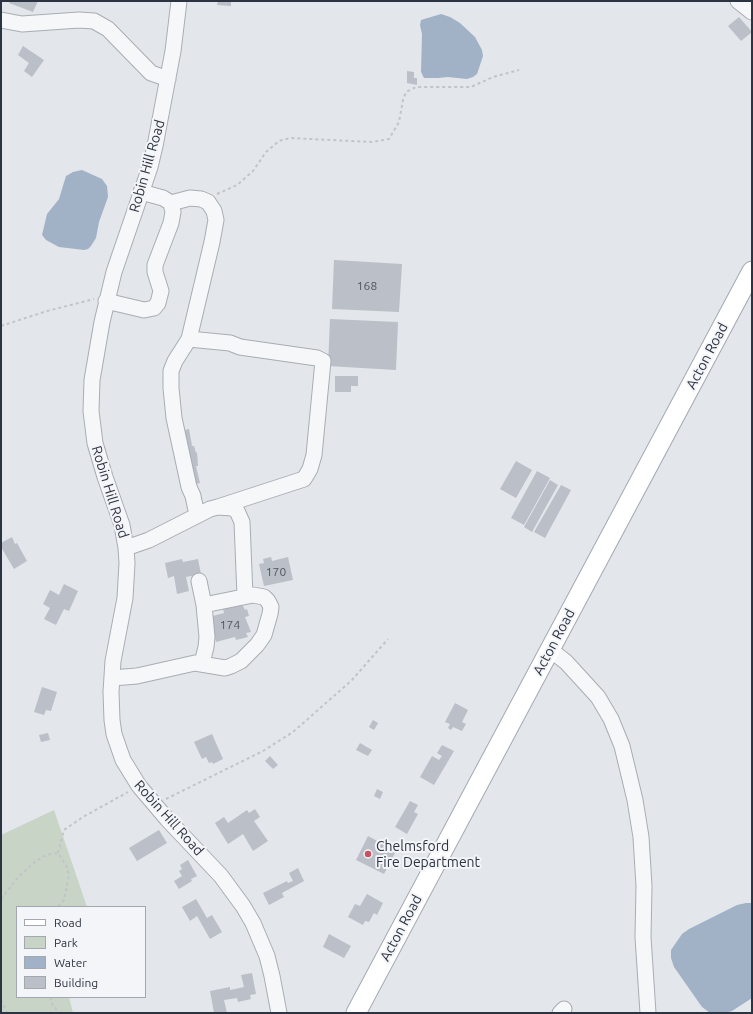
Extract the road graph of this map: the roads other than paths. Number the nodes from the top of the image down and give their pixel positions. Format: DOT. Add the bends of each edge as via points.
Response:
graph roads {
  1 [pos="179,1"];
  2 [pos="738,1"];
  3 [pos="752,12"];
  4 [pos="1,20"];
  5 [pos="168,79"];
  6 [pos="141,192"];
  7 [pos="171,203"];
  8 [pos="752,271"];
  9 [pos="106,301"];
  10 [pos="189,339"];
  11 [pos="218,507"];
  12 [pos="197,515"];
  13 [pos="126,548"];
  14 [pos="199,581"];
  15 [pos="245,596"];
  16 [pos="204,605"];
  17 [pos="550,651"];
  18 [pos="202,663"];
  19 [pos="112,678"];
  20 [pos="279,1013"];
  21 [pos="356,1013"];
  22 [pos="648,1013"];
  1 -- 5 [label="street, Robin Hill Road"];
  2 -- 3 [label="street"];
  4 -- 5 [label="street" via="22,24 94,21 108,29 151,73"];
  5 -- 6 [label="street, Robin Hill Road" via="155,146"];
  6 -- 7 [label="street" via="164,198"];
  6 -- 9 [label="street, Robin Hill Road"];
  7 -- 9 [label="street" via="171,223 155,265 161,291 158,302 154,308 144,310"];
  7 -- 10 [label="street" via="190,198 204,200 214,211 216,220"];
  8 -- 17 [label="main road, Acton Road"];
  9 -- 13 [label="street, Robin Hill Road" via="93,374 91,411 99,459 122,525"];
  10 -- 11 [label="street" via="230,343 240,347 323,361 314,455 310,470 304,479"];
  10 -- 12 [label="street" via="171,371 171,388 174,418 188,487 193,496"];
  11 -- 12 [label="street"];
  11 -- 15 [label="street" via="232,508 240,516 243,529"];
  12 -- 13 [label="street" via="149,540"];
  13 -- 19 [label="street, Robin Hill Road" via="128,563 125,598"];
  14 -- 16 [label="street"];
  15 -- 16 [label="street"];
  15 -- 18 [label="street" via="264,597 271,607 264,635 241,661 231,666 216,668"];
  16 -- 18 [label="street" via="206,646"];
  17 -- 21 [label="main road, Acton Road"];
  17 -- 22 [label="street" via="566,662 598,697 622,746 641,837"];
  18 -- 19 [label="street" via="137,676"];
  19 -- 20 [label="street, Robin Hill Road" via="114,734 123,760 155,806 212,866 243,906 267,956"];
}
